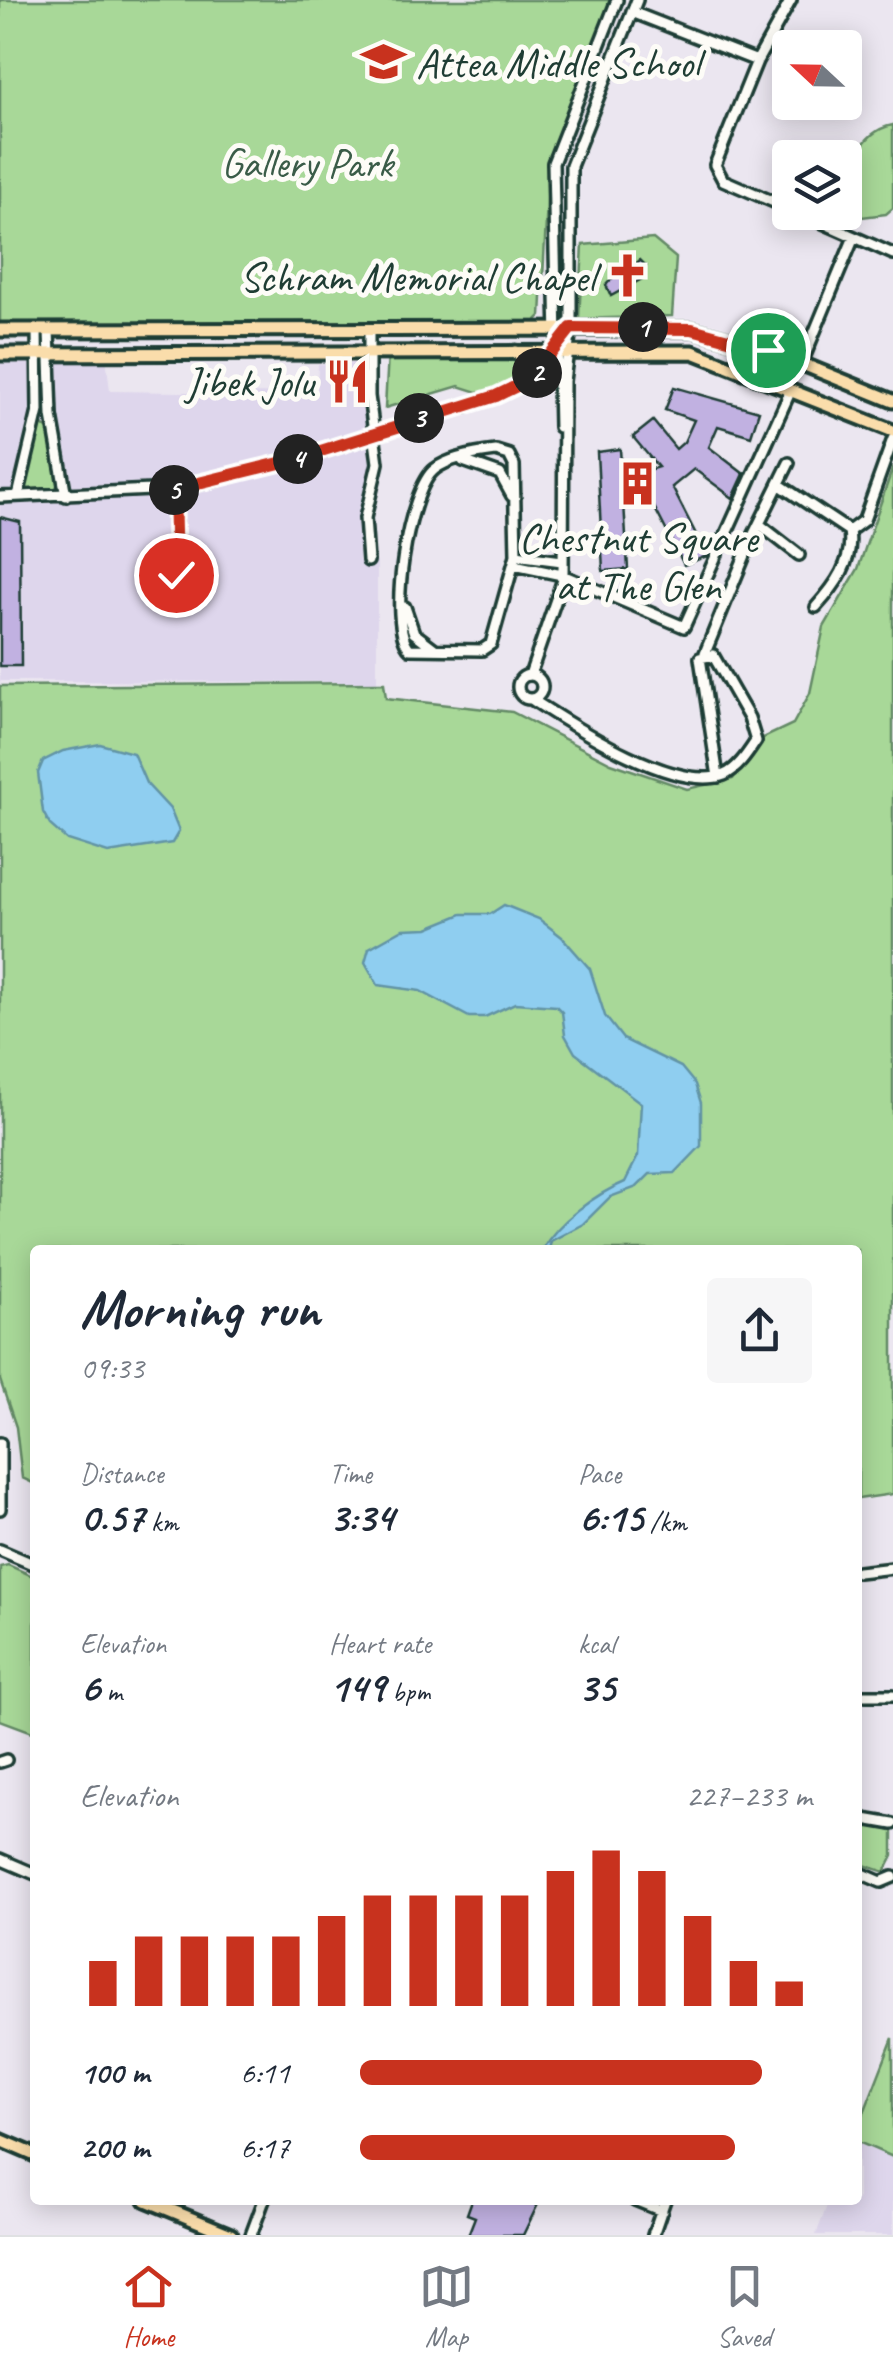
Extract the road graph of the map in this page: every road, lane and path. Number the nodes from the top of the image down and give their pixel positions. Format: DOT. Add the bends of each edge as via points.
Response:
graph roads {
  1 [pos="617,0"];
  2 [pos="637,0"];
  3 [pos="791,0"];
  4 [pos="632,12"];
  5 [pos="757,61"];
  6 [pos="772,201"];
  7 [pos="837,230"];
  8 [pos="854,238"];
  9 [pos="893,254"];
  10 [pos="557,328"];
  11 [pos="571,328"];
  12 [pos="0,330"];
  13 [pos="43,330"];
  14 [pos="369,331"];
  15 [pos="368,352"];
  16 [pos="516,352"];
  17 [pos="562,352"];
  18 [pos="0,354"];
  19 [pos="44,354"];
  20 [pos="800,364"];
  21 [pos="531,379"];
  22 [pos="791,390"];
  23 [pos="893,400"];
  24 [pos="52,418"];
  25 [pos="36,421"];
  26 [pos="893,431"];
  27 [pos="374,432"];
  28 [pos="893,439"];
  29 [pos="459,460"];
  30 [pos="789,463"];
  31 [pos="780,485"];
  32 [pos="174,489"];
  33 [pos="18,496"];
  34 [pos="66,496"];
  35 [pos="0,497"];
  36 [pos="514,503"];
  37 [pos="759,524"];
  38 [pos="848,531"];
  39 [pos="798,554"];
  40 [pos="514,560"];
  41 [pos="368,561"];
  42 [pos="562,561"];
  43 [pos="562,575"];
  44 [pos="176,591"];
  45 [pos="816,607"];
  46 [pos="706,653"];
  47 [pos="530,674"];
  48 [pos="531,699"];
  49 [pos="718,776"];
  50 [pos="0,1442"];
  51 [pos="0,1509"];
  52 [pos="0,1550"];
  53 [pos="30,1563"];
  54 [pos="893,1568"];
  55 [pos="862,1572"];
  56 [pos="893,1695"];
  57 [pos="862,1696"];
  58 [pos="862,1819"];
  59 [pos="893,1824"];
  60 [pos="0,1859"];
  61 [pos="30,1872"];
  62 [pos="862,1874"];
  63 [pos="892,1878"];
  64 [pos="0,2140"];
  65 [pos="30,2153"];
  66 [pos="158,2205"];
  67 [pos="262,2205"];
  68 [pos="664,2206"];
  69 [pos="231,2235"];
  70 [pos="251,2235"];
  71 [pos="652,2235"];
  1 -- 10 [label="street" via="553,163"];
  2 -- 4 [label="street"];
  3 -- 5 [label="street"];
  4 -- 5 [label="street"];
  4 -- 11 [label="street" via="570,166"];
  5 -- 6 [label="street" via="720,152 718,176"];
  7 -- 8 [label="street"];
  8 -- 9 [label="street"];
  8 -- 20 [label="street"];
  10 -- 11 [label="main road"];
  10 -- 14 [label="main road"];
  10 -- 17 [label="street"];
  11 -- 17 [label="street"];
  11 -- 20 [label="main road" via="692,329"];
  12 -- 13 [label="main road"];
  13 -- 14 [label="main road"];
  13 -- 19 [label="street"];
  14 -- 15 [label="street"];
  15 -- 16 [label="main road"];
  15 -- 19 [label="main road"];
  15 -- 27 [label="street"];
  16 -- 17 [label="main road"];
  16 -- 21 [label="main road" via="529,363"];
  17 -- 21 [label="street"];
  17 -- 22 [label="main road" via="693,352"];
  17 -- 42 [label="street"];
  18 -- 19 [label="main road"];
  19 -- 24 [label="street"];
  19 -- 25 [label="street"];
  20 -- 23 [label="main road"];
  21 -- 27 [label="street"];
  22 -- 26 [label="main road"];
  22 -- 43 [label="street" via="684,627"];
  24 -- 25 [label="street"];
  24 -- 34 [label="street"];
  25 -- 33 [label="street"];
  27 -- 32 [label="street"];
  27 -- 41 [label="street" via="378,474 364,518"];
  28 -- 38 [label="street" via="864,520"];
  29 -- 36 [label="street" via="500,474"];
  29 -- 36 [label="street" via="496,451 509,455"];
  29 -- 40 [label="street" via="436,468 424,482 406,537 402,600 414,633 442,651 491,644"];
  30 -- 31 [label="street"];
  31 -- 37 [label="street"];
  31 -- 38 [label="street"];
  32 -- 34 [label="street"];
  32 -- 44 [label="street"];
  33 -- 34 [label="street"];
  33 -- 35 [label="street"];
  36 -- 40 [label="street"];
  37 -- 39 [label="street"];
  37 -- 46 [label="street"];
  38 -- 45 [label="street" via="851,546 837,584"];
  40 -- 42 [label="street"];
  40 -- 43 [label="street"];
  42 -- 43 [label="street"];
  43 -- 47 [label="street"];
  46 -- 49 [label="street" via="700,658"];
  46 -- 49 [label="street" via="714,655 756,740 730,773"];
  47 -- 48 [label="street" via="542,688"];
  47 -- 48 [label="street" via="518,687"];
  48 -- 49 [label="street" via="624,752 691,779"];
  50 -- 51 [label="street"];
  52 -- 53 [label="street"];
  54 -- 55 [label="street"];
  56 -- 57 [label="street"];
  58 -- 59 [label="street"];
  60 -- 61 [label="street"];
  62 -- 63 [label="street" via="881,1882"];
  64 -- 65 [label="main road"];
  66 -- 69 [label="main road"];
  67 -- 70 [label="street"];
  68 -- 71 [label="street"];
}
